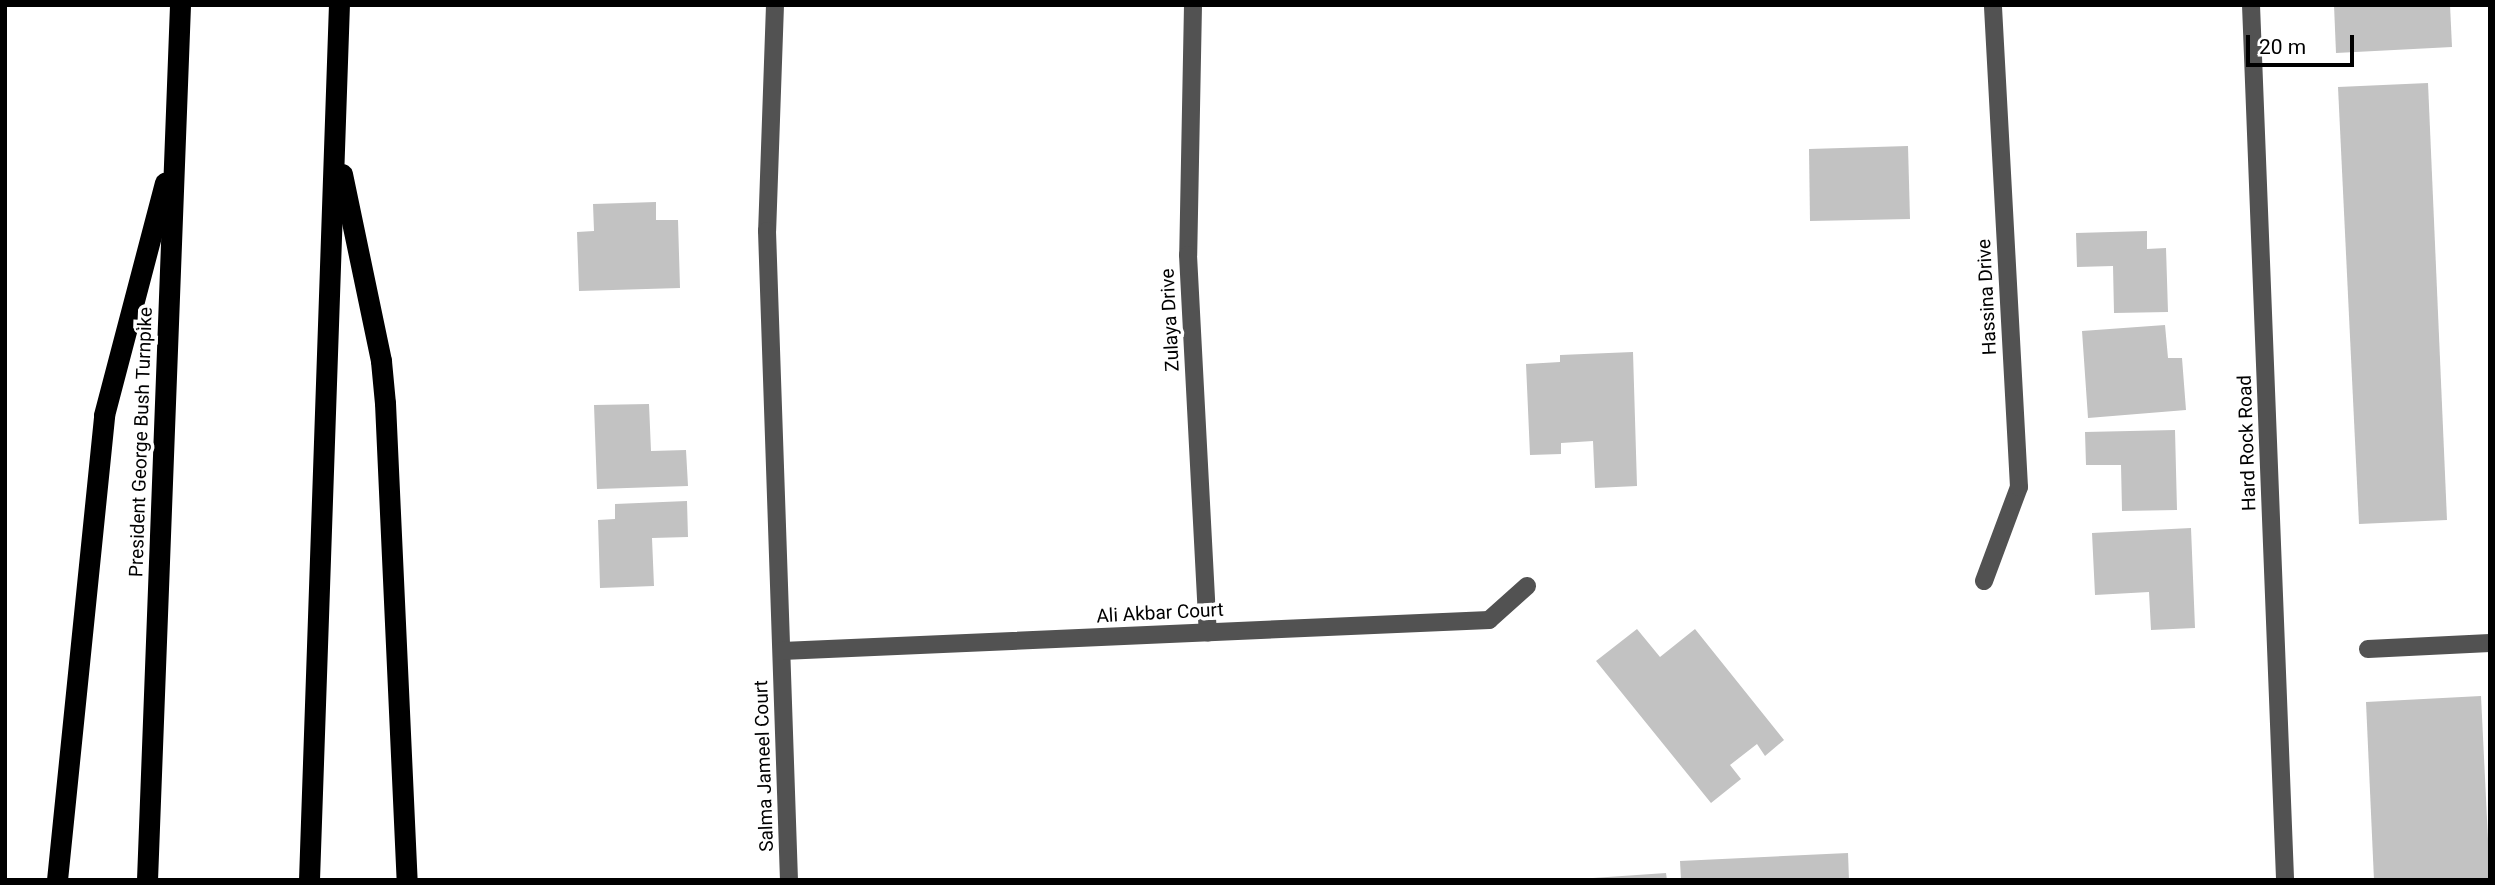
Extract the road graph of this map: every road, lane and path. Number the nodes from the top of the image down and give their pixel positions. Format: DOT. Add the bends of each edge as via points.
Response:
graph roads {
  1 [pos="180,5"];
  2 [pos="339,5"];
  3 [pos="775,5"];
  4 [pos="1193,5"];
  5 [pos="1993,5"];
  6 [pos="2251,5"];
  7 [pos="336,123"];
  8 [pos="175,129"];
  9 [pos="1984,581"];
  10 [pos="1527,586"];
  11 [pos="1208,632"];
  12 [pos="2490,643"];
  13 [pos="2368,649"];
  14 [pos="782,651"];
  15 [pos="57,880"];
  16 [pos="148,880"];
  17 [pos="309,880"];
  18 [pos="407,880"];
  19 [pos="789,880"];
  20 [pos="2285,880"];
  1 -- 8 [label="highway, President George Bush Turnpike"];
  2 -- 7 [label="highway"];
  3 -- 14 [label="street, Salma Jameel Court" via="767,231"];
  4 -- 11 [label="street, Zulaya Drive" via="1188,255"];
  5 -- 9 [label="street, Hassina Drive" via="2019,487"];
  6 -- 20 [label="street, Hard Rock Road"];
  7 -- 17 [label="highway"];
  7 -- 18 [label="highway" via="385,402"];
  8 -- 15 [label="highway" via="104,415"];
  8 -- 16 [label="highway, President George Bush Turnpike"];
  10 -- 11 [label="street, Ali Akbar Court" via="1489,620"];
  11 -- 14 [label="street, Ali Akbar Court"];
  12 -- 13 [label="street"];
  14 -- 19 [label="street, Salma Jameel Court"];
}
